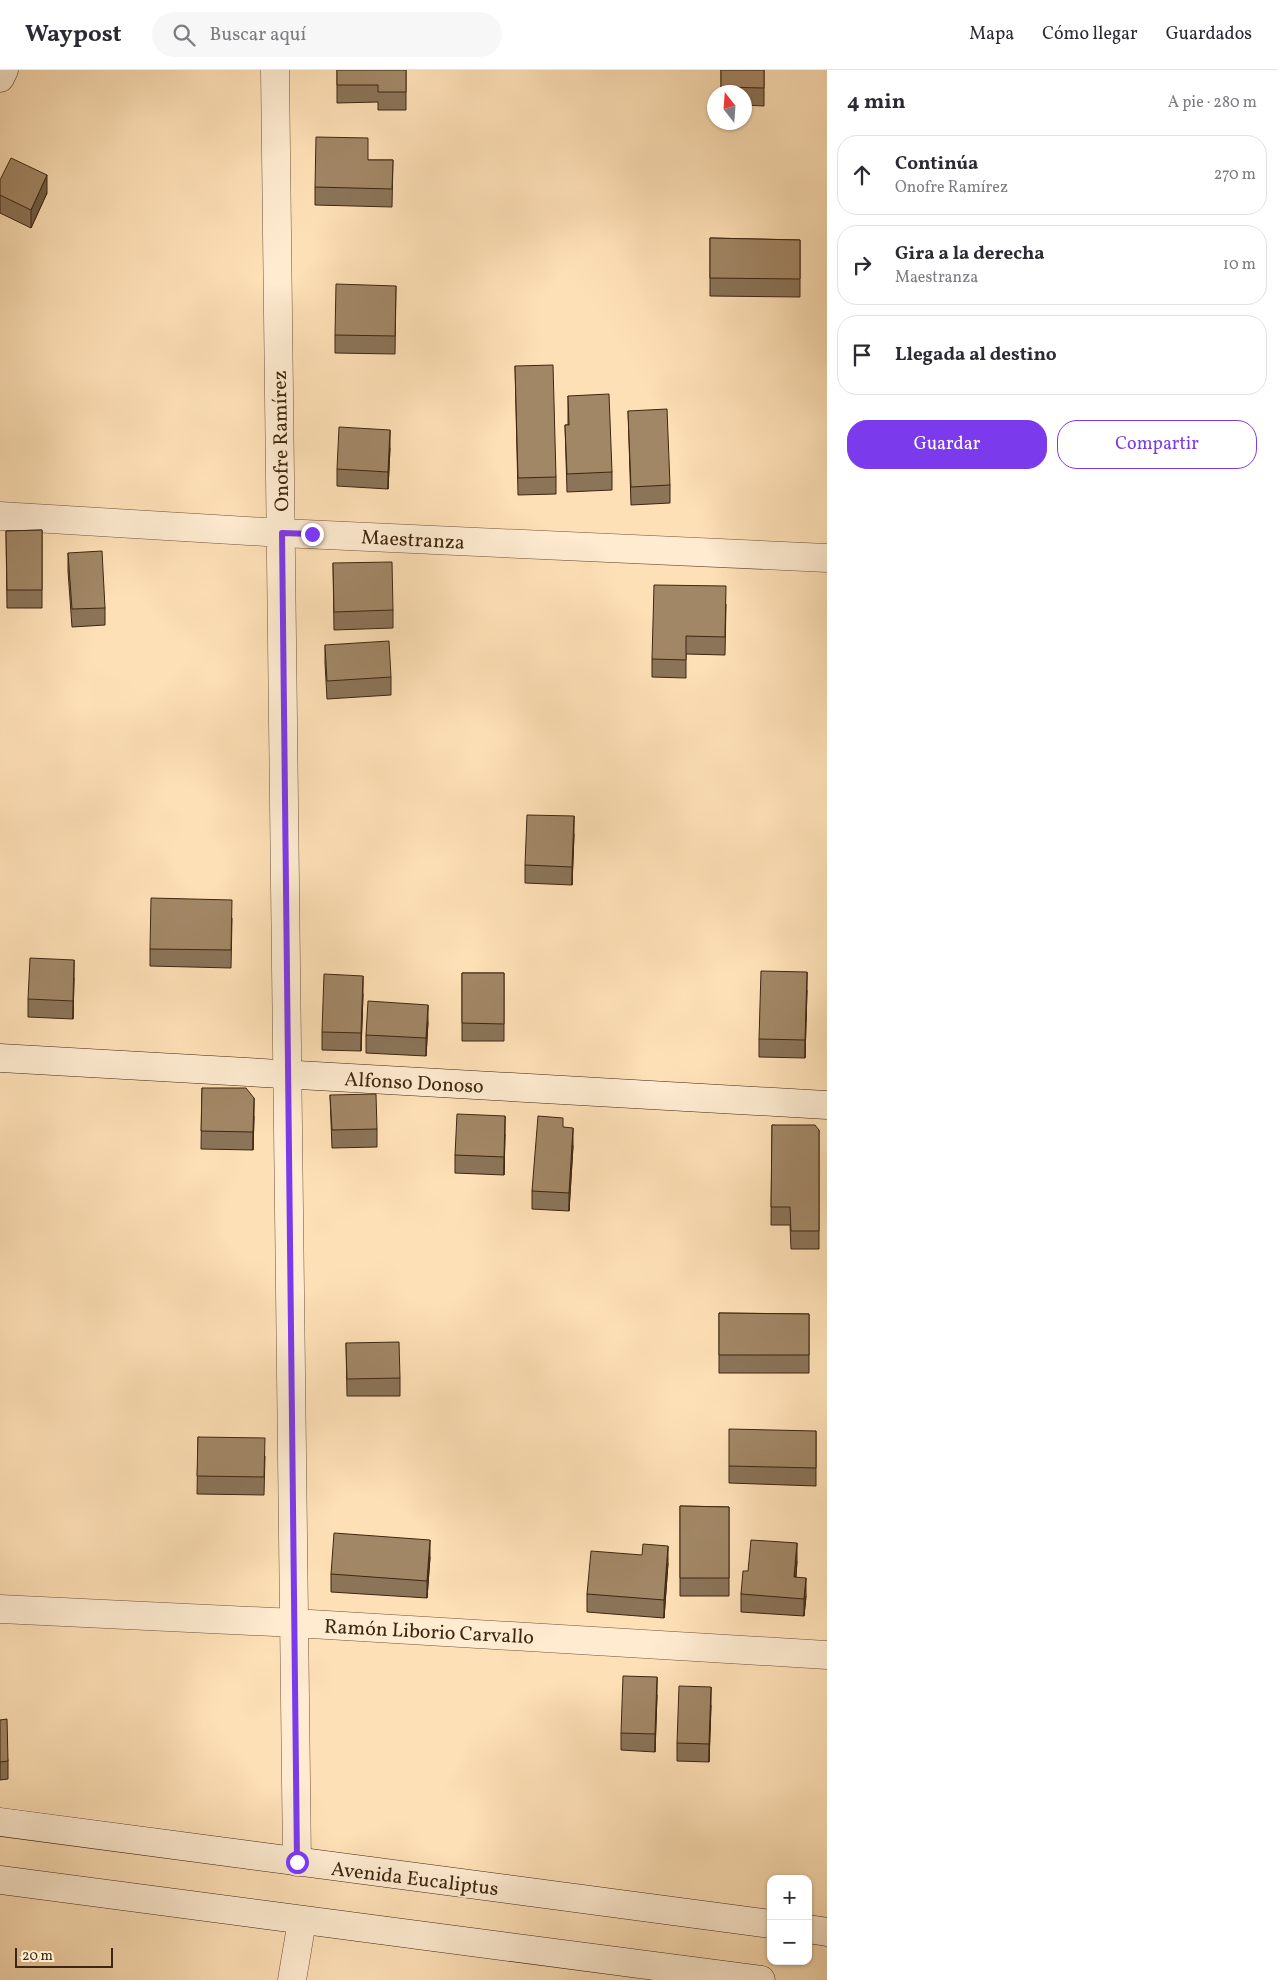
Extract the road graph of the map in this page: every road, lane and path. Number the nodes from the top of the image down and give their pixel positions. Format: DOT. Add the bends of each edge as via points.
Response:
graph roads {
  1 [pos="4,70"];
  2 [pos="276,70"];
  3 [pos="0,78"];
  4 [pos="0,516"];
  5 [pos="282,533"];
  6 [pos="827,558"];
  7 [pos="0,1058"];
  8 [pos="288,1074"];
  9 [pos="827,1105"];
  10 [pos="0,1609"];
  11 [pos="294,1623"];
  12 [pos="827,1656"];
  13 [pos="0,1822"];
  14 [pos="297,1862"];
  15 [pos="0,1880"];
  16 [pos="302,1921"];
  17 [pos="767,1923"];
  18 [pos="812,1930"];
  19 [pos="827,1932"];
  20 [pos="292,1980"];
  21 [pos="760,1980"];
  1 -- 3 [label="street"];
  2 -- 5 [label="street, Onofre Ramírez"];
  4 -- 5 [label="street, Maestranza"];
  5 -- 6 [label="street, Maestranza"];
  5 -- 8 [label="street, Onofre Ramírez"];
  7 -- 8 [label="street, Alfonso Donoso"];
  8 -- 9 [label="street, Alfonso Donoso"];
  8 -- 11 [label="street, Onofre Ramírez"];
  10 -- 11 [label="street, Ramón Liborio Carvallo"];
  11 -- 12 [label="street, Ramón Liborio Carvallo"];
  11 -- 14 [label="street, Onofre Ramírez"];
  13 -- 14 [label="street, Avenida Eucaliptus"];
  14 -- 17 [label="street, Avenida Eucaliptus"];
  15 -- 16 [label="street"];
  16 -- 20 [label="street"];
  16 -- 21 [label="street"];
  18 -- 19 [label="street"];
}
